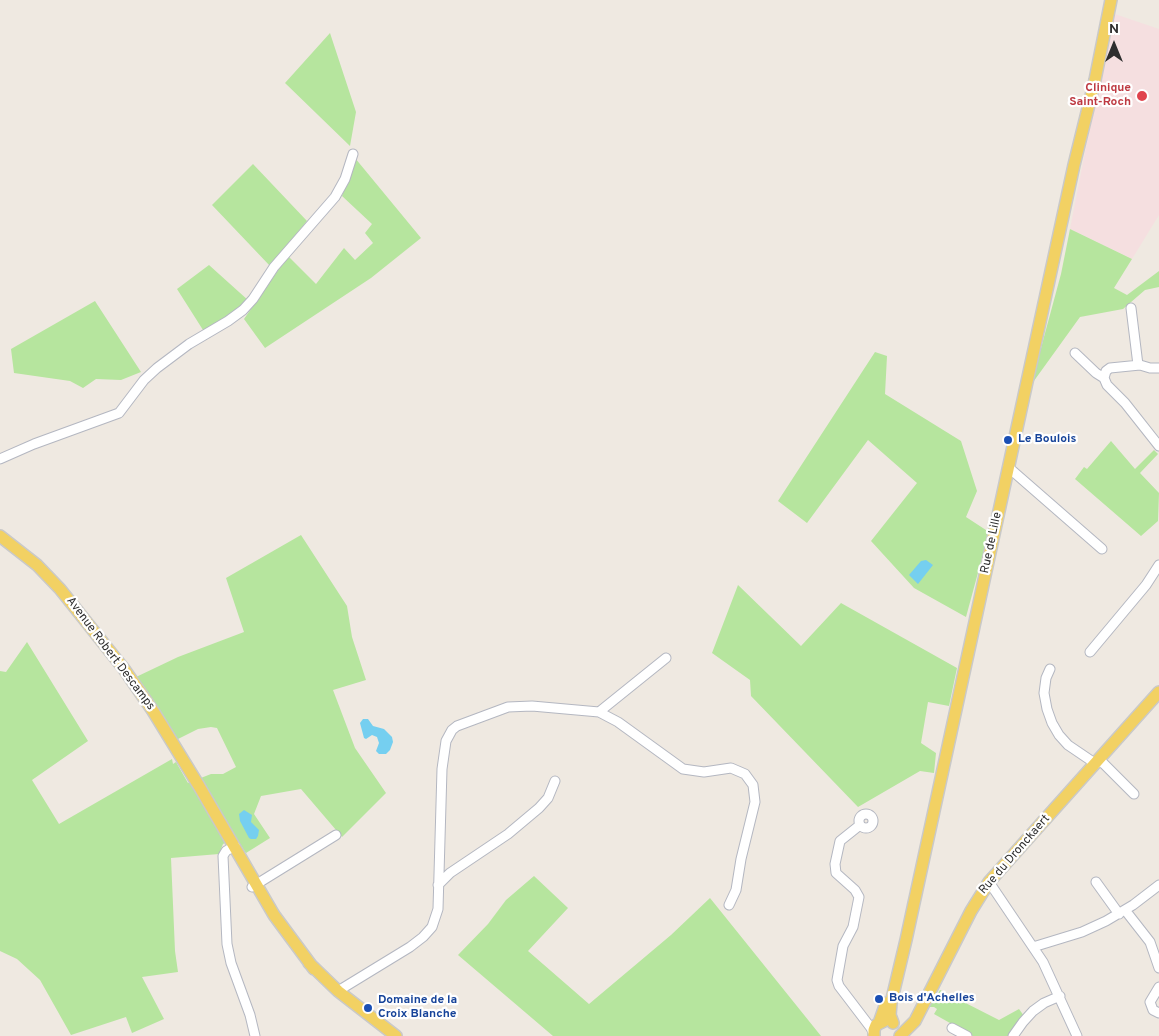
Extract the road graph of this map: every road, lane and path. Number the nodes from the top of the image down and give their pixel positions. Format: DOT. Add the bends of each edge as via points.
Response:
graph roads {
  1 [pos="1110,0"];
  2 [pos="353,154"];
  3 [pos="1131,308"];
  4 [pos="1075,354"];
  5 [pos="1138,365"];
  6 [pos="1159,368"];
  7 [pos="1104,378"];
  8 [pos="1159,446"];
  9 [pos="0,459"];
  10 [pos="1008,467"];
  11 [pos="0,536"];
  12 [pos="1102,549"];
  13 [pos="1159,565"];
  14 [pos="1090,652"];
  15 [pos="666,658"];
  16 [pos="1050,669"];
  17 [pos="1159,692"];
  18 [pos="599,712"];
  19 [pos="1098,762"];
  20 [pos="555,781"];
  21 [pos="1134,794"];
  22 [pos="860,825"];
  23 [pos="336,835"];
  24 [pos="232,848"];
  25 [pos="438,864"];
  26 [pos="462,864"];
  27 [pos="989,882"];
  28 [pos="1096,882"];
  29 [pos="438,885"];
  30 [pos="1159,885"];
  31 [pos="254,886"];
  32 [pos="729,905"];
  33 [pos="1122,912"];
  34 [pos="909,922"];
  35 [pos="1034,947"];
  36 [pos="1159,968"];
  37 [pos="1159,987"];
  38 [pos="338,991"];
  39 [pos="1060,996"];
  40 [pos="1159,1012"];
  41 [pos="952,1028"];
  42 [pos="876,1029"];
  43 [pos="897,1030"];
  44 [pos="255,1036"];
  45 [pos="396,1036"];
  46 [pos="966,1036"];
  47 [pos="1013,1036"];
  48 [pos="1077,1036"];
  1 -- 10 [label="main road, Rue de Lille" via="1085,102"];
  2 -- 9 [label="street" via="335,197 274,267 239,314 188,344 157,368 116,414"];
  3 -- 5 [label="street"];
  4 -- 7 [label="street"];
  5 -- 6 [label="street"];
  5 -- 7 [label="street" via="1108,368"];
  7 -- 8 [label="street"];
  10 -- 12 [label="street"];
  10 -- 34 [label="main road, Rue de Lille"];
  11 -- 24 [label="main road, Avenue Robert Descamps" via="45,573 87,621 135,685 185,763"];
  13 -- 14 [label="street"];
  15 -- 18 [label="street"];
  16 -- 19 [label="street" via="1044,693 1052,723 1068,745"];
  17 -- 19 [label="main road, Rue du Dronckaert"];
  18 -- 25 [label="street" via="512,706 454,728 446,742 442,761"];
  18 -- 32 [label="street" via="614,719 683,769 700,772 734,768 746,774 751,781 755,802 736,890"];
  19 -- 21 [label="street"];
  19 -- 27 [label="main road, Rue du Dronckaert"];
  20 -- 26 [label="street" via="548,798 539,808 508,834"];
  22 -- 42 [label="street" via="840,841 834,867 859,897 837,977 839,986 871,1028"];
  23 -- 31 [label="street"];
  24 -- 31 [label="main road, Avenue Robert Descamps"];
  24 -- 44 [label="street" via="223,856 227,944"];
  25 -- 26 [label="street"];
  25 -- 29 [label="street"];
  26 -- 29 [label="street"];
  27 -- 35 [label="street"];
  27 -- 43 [label="main road, Rue du Dronckaert" via="931,988 910,1021"];
  28 -- 33 [label="street"];
  29 -- 38 [label="street" via="436,919 427,933"];
  30 -- 33 [label="street"];
  31 -- 38 [label="main road, Avenue Robert Descamps" via="314,969"];
  33 -- 35 [label="street" via="1082,932"];
  33 -- 36 [label="street" via="1150,942"];
  34 -- 42 [label="main road, Rue de Lille"];
  34 -- 43 [label="main road, Rue de Lille" via="890,1005 890,1015"];
  35 -- 39 [label="street"];
  37 -- 40 [label="street" via="1150,1002 1153,1010"];
  38 -- 45 [label="main road, Avenue Robert Descamps"];
  39 -- 47 [label="street" via="1033,1011"];
  39 -- 48 [label="street"];
  41 -- 46 [label="street"];
  42 -- 43 [label="main road" via="886,1021"];
}
